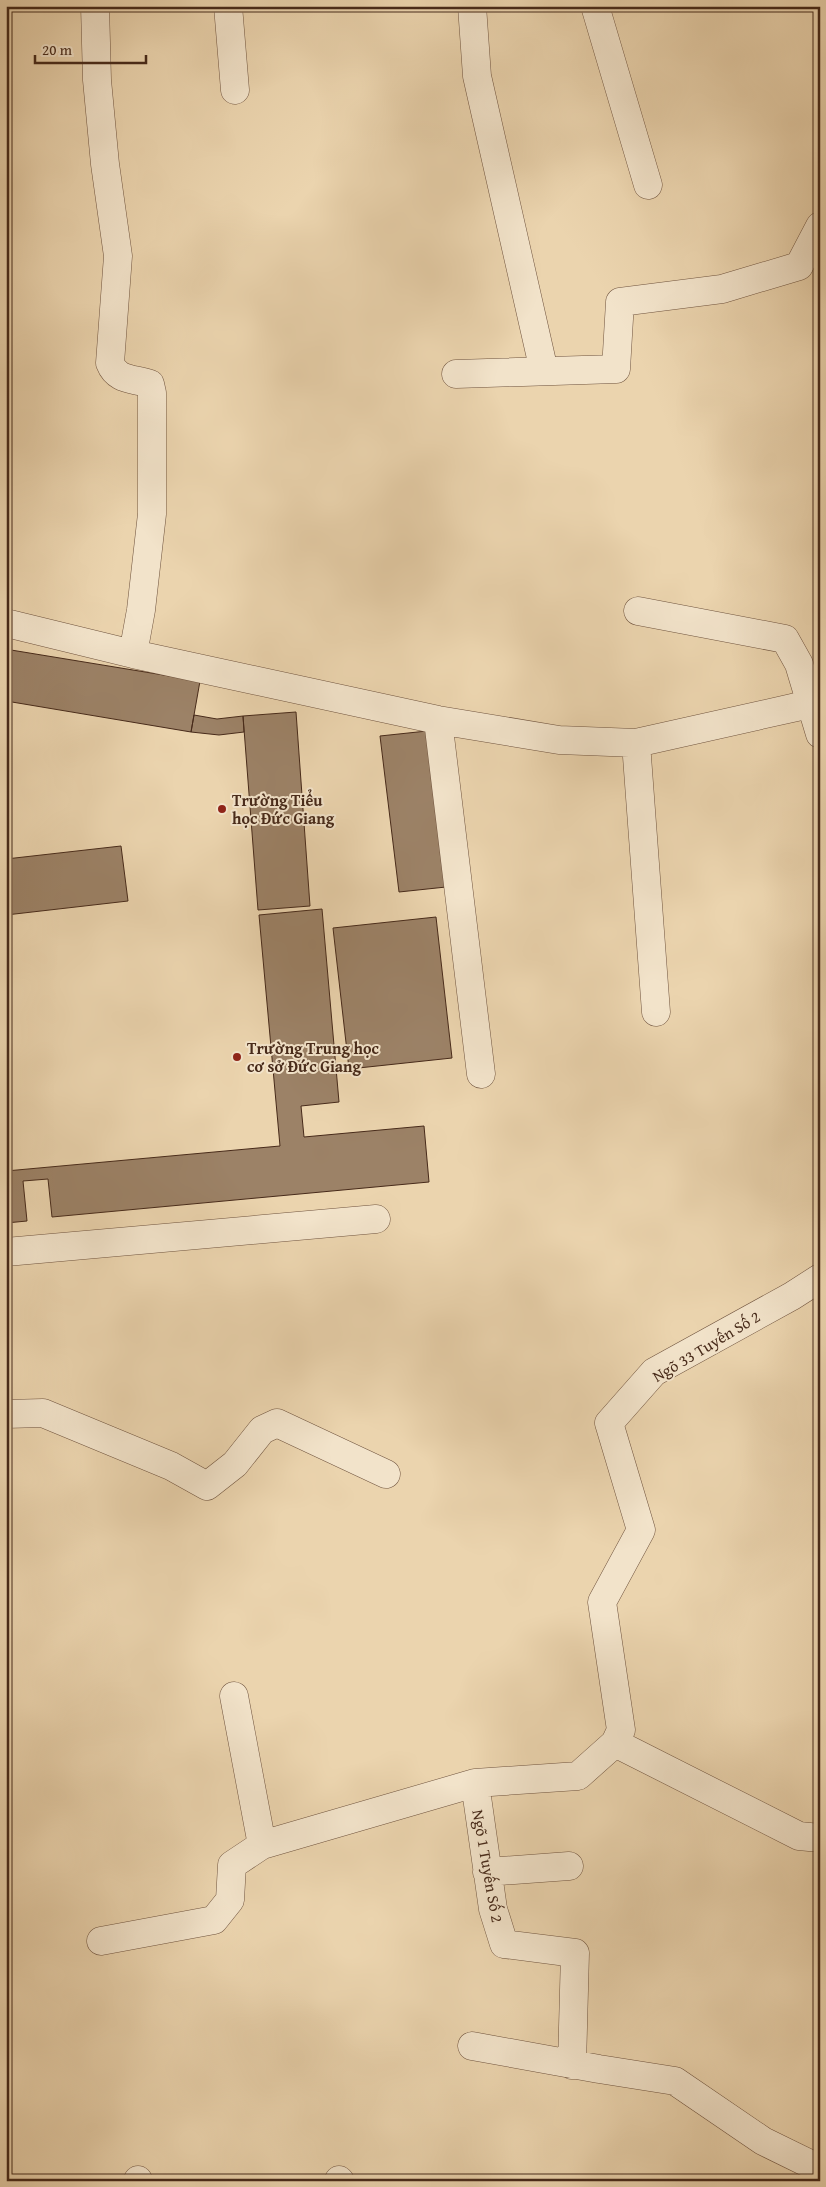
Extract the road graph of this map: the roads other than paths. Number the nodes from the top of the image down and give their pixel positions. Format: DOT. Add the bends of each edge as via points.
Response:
graph roads {
  1 [pos="95,6"];
  2 [pos="228,6"];
  3 [pos="472,6"];
  4 [pos="596,6"];
  5 [pos="235,90"];
  6 [pos="648,185"];
  7 [pos="820,226"];
  8 [pos="544,371"];
  9 [pos="456,374"];
  10 [pos="638,611"];
  11 [pos="6,623"];
  12 [pos="134,654"];
  13 [pos="810,704"];
  14 [pos="438,720"];
  15 [pos="820,734"];
  16 [pos="636,743"];
  17 [pos="656,1012"];
  18 [pos="481,1074"];
  19 [pos="376,1219"];
  20 [pos="6,1252"];
  21 [pos="820,1278"];
  22 [pos="6,1414"];
  23 [pos="386,1474"];
  24 [pos="234,1696"];
  25 [pos="615,1743"];
  26 [pos="475,1783"];
  27 [pos="820,1838"];
  28 [pos="262,1846"];
  29 [pos="569,1866"];
  30 [pos="487,1872"];
  31 [pos="101,1941"];
  32 [pos="472,2046"];
  33 [pos="572,2065"];
  34 [pos="820,2169"];
  1 -- 12 [label="street" via="105,164 118,256 110,362 119,376 150,384 152,393 152,514"];
  2 -- 5 [label="street"];
  3 -- 8 [label="street" via="477,76"];
  4 -- 6 [label="street"];
  7 -- 8 [label="street" via="799,266 722,289 620,302 616,369"];
  8 -- 9 [label="street"];
  10 -- 13 [label="street" via="785,639 799,664"];
  11 -- 12 [label="street"];
  12 -- 14 [label="street"];
  13 -- 15 [label="street"];
  13 -- 16 [label="street"];
  14 -- 16 [label="street" via="559,740"];
  14 -- 18 [label="street"];
  16 -- 17 [label="street"];
  19 -- 20 [label="street"];
  21 -- 25 [label="street, Ngõ 33 Tuyến Số 2" via="654,1372 609,1423 641,1530 602,1602 621,1730"];
  22 -- 23 [label="street" via="44,1413 171,1466 207,1486 235,1464 262,1430 277,1424"];
  24 -- 28 [label="street"];
  25 -- 26 [label="street" via="578,1776"];
  25 -- 27 [label="street" via="799,1836"];
  26 -- 28 [label="street"];
  26 -- 30 [label="street, Ngõ 1 Tuyến Số 2"];
  28 -- 31 [label="street" via="232,1865 230,1900 214,1920"];
  29 -- 30 [label="street"];
  30 -- 33 [label="street, Ngõ 1 Tuyến Số 2" via="493,1909 504,1944 575,1952"];
  32 -- 33 [label="street"];
  33 -- 34 [label="street" via="675,2081 762,2141"];
}
